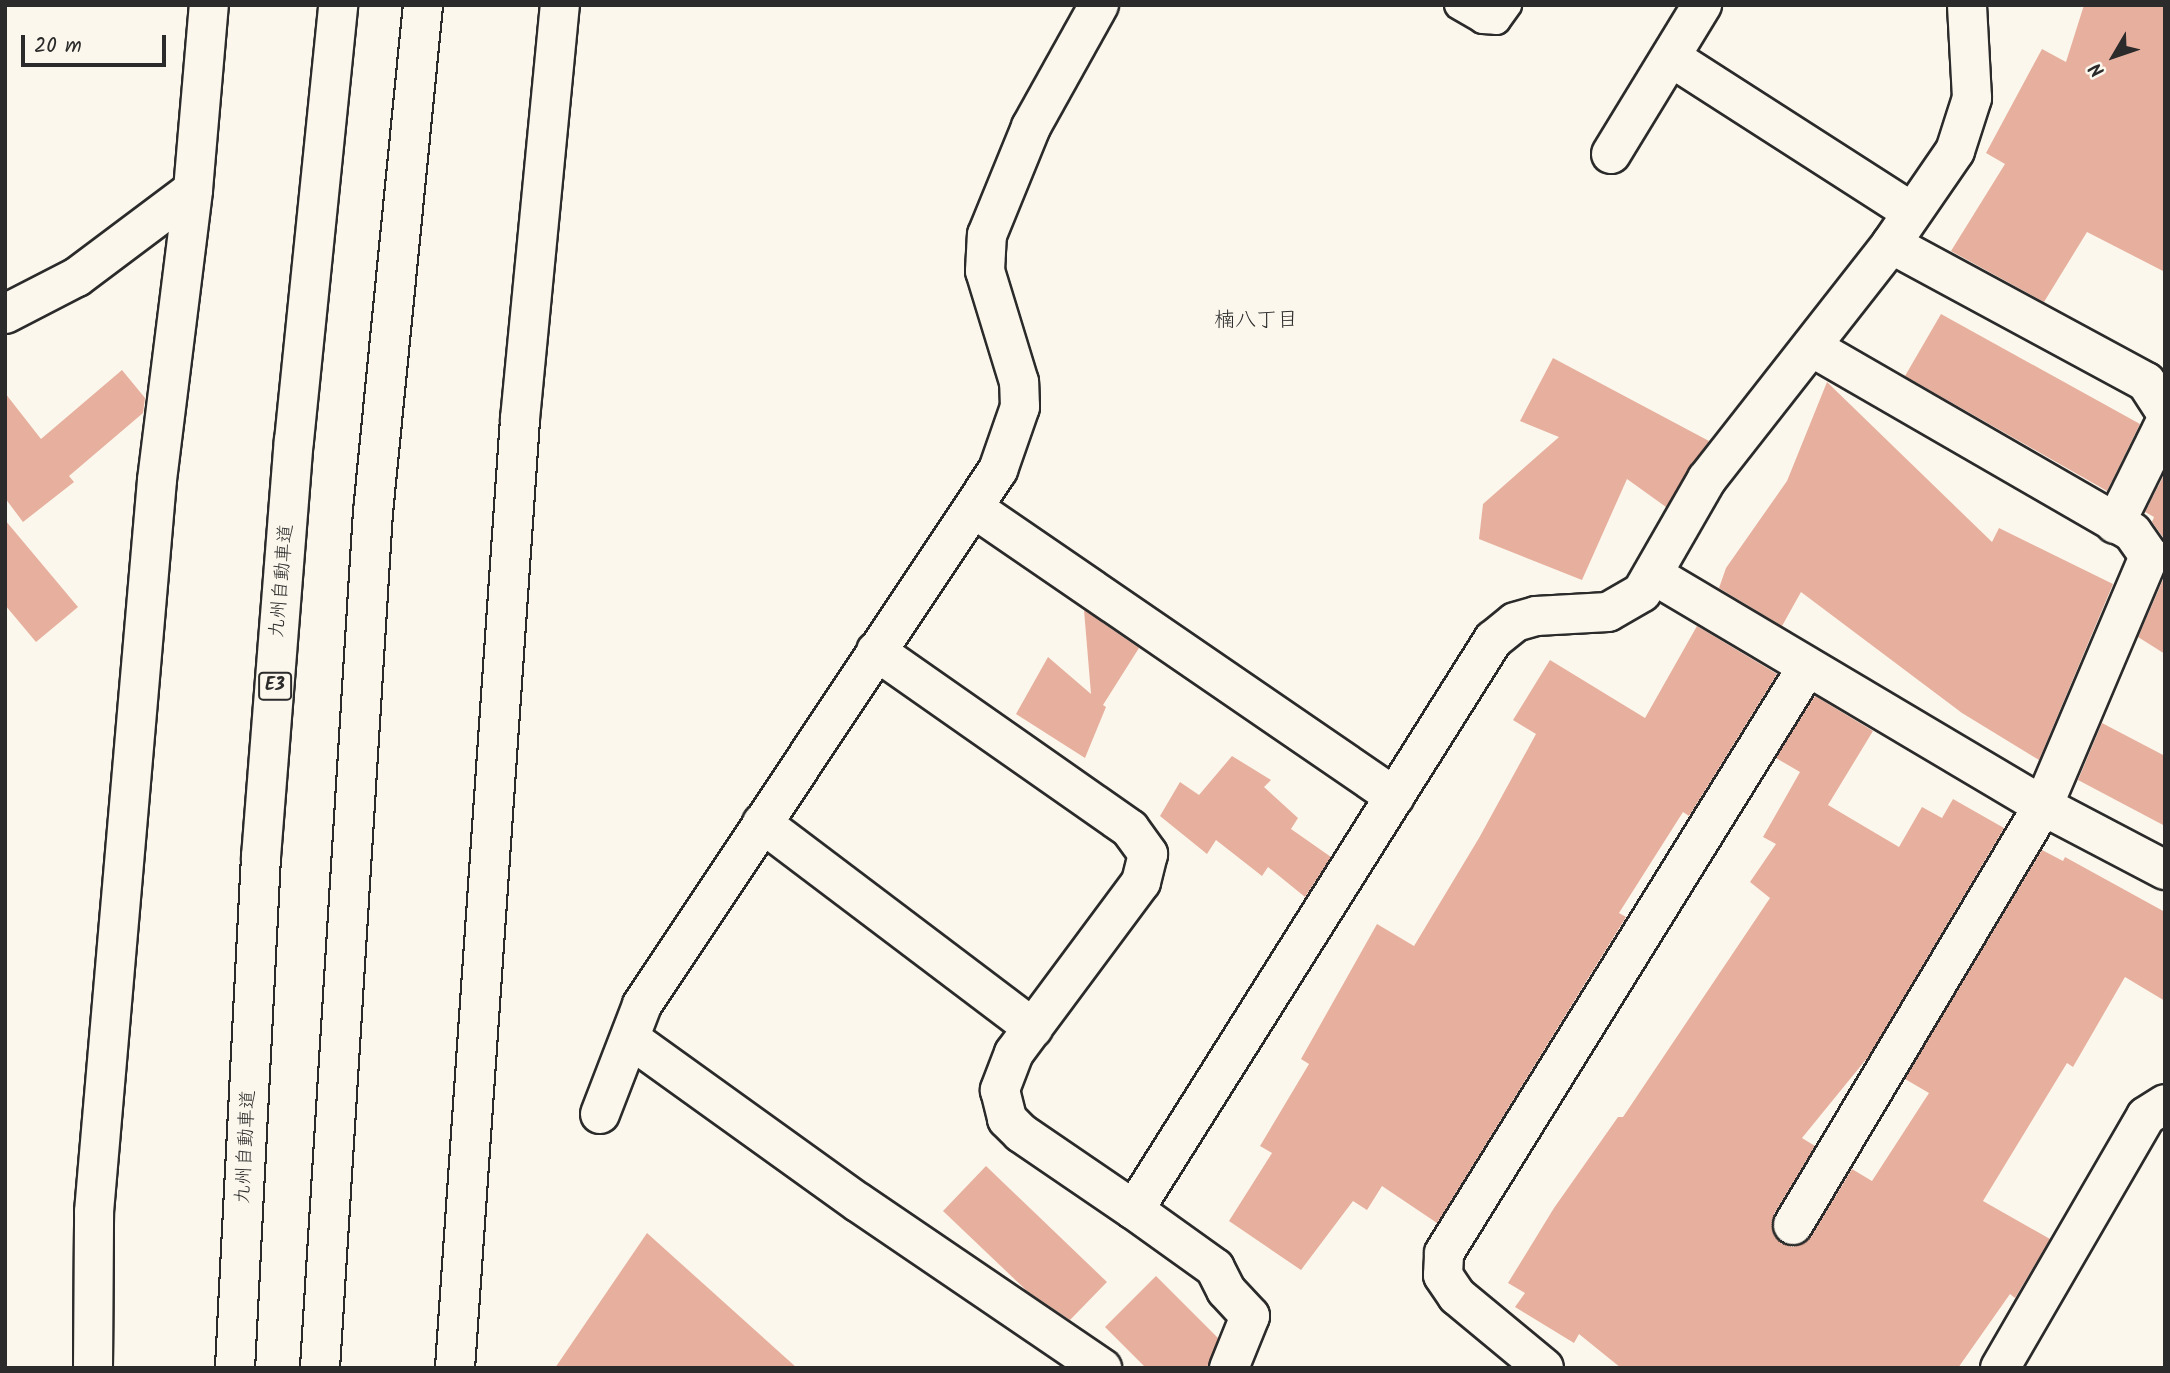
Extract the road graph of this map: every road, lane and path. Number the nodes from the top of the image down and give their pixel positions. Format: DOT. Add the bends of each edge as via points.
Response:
graph roads {
  1 [pos="209,5"];
  2 [pos="338,5"];
  3 [pos="423,5"];
  4 [pos="560,5"];
  5 [pos="1099,5"];
  6 [pos="1459,5"];
  7 [pos="1507,5"];
  8 [pos="1702,5"];
  9 [pos="1967,5"];
  10 [pos="1672,58"];
  11 [pos="1611,155"];
  12 [pos="194,191"];
  13 [pos="1912,212"];
  14 [pos="1891,244"];
  15 [pos="5,314"];
  16 [pos="1811,346"];
  17 [pos="2165,411"];
  18 [pos="2165,423"];
  19 [pos="975,509"];
  20 [pos="2115,524"];
  21 [pos="1654,575"];
  22 [pos="876,651"];
  23 [pos="1806,669"];
  24 [pos="1395,797"];
  25 [pos="2043,806"];
  26 [pos="762,823"];
  27 [pos="2165,870"];
  28 [pos="1033,1028"];
  29 [pos="632,1040"];
  30 [pos="2165,1104"];
  31 [pos="600,1114"];
  32 [pos="1134,1210"];
  33 [pos="1793,1225"];
  34 [pos="93,1368"];
  35 [pos="235,1368"];
  36 [pos="320,1368"];
  37 [pos="455,1368"];
  38 [pos="1102,1368"];
  39 [pos="1229,1368"];
  40 [pos="1544,1368"];
  41 [pos="2000,1368"];
  1 -- 12 [label="main road"];
  2 -- 35 [label="main road, 九州自動車道 / E3" via="294,441 261,857"];
  3 -- 36 [label="main road" via="373,512"];
  4 -- 37 [label="main road" via="520,419"];
  5 -- 19 [label="main road" via="1031,127 987,235 985,271 1019,382 1020,407 998,470"];
  6 -- 7 [label="lane" via="1483,19 1496,20"];
  8 -- 10 [label="main road"];
  9 -- 13 [label="main road" via="1972,98 1955,150"];
  10 -- 11 [label="main road"];
  10 -- 13 [label="main road"];
  12 -- 15 [label="main road" via="77,278"];
  12 -- 34 [label="main road" via="157,480 94,1212"];
  13 -- 14 [label="main road"];
  14 -- 16 [label="main road"];
  14 -- 17 [label="main road" via="2146,382"];
  16 -- 20 [label="main road"];
  16 -- 21 [label="main road" via="1707,478"];
  18 -- 20 [label="main road"];
  19 -- 22 [label="main road"];
  19 -- 24 [label="main road"];
  20 -- 25 [label="main road" via="2141,539 2149,556 2147,565"];
  21 -- 23 [label="main road"];
  21 -- 24 [label="main road" via="1642,592 1608,612 1536,616 1515,622 1493,640"];
  22 -- 26 [label="main road"];
  22 -- 28 [label="main road" via="1130,829 1149,854 1141,881"];
  23 -- 25 [label="main road"];
  23 -- 40 [label="main road" via="1444,1254 1443,1275 1457,1296"];
  24 -- 32 [label="main road"];
  25 -- 27 [label="main road"];
  25 -- 33 [label="main road"];
  26 -- 28 [label="main road"];
  26 -- 29 [label="main road" via="642,1005"];
  28 -- 32 [label="main road" via="1003,1073 1000,1104 1007,1119"];
  29 -- 31 [label="main road"];
  29 -- 38 [label="main road" via="859,1203"];
  30 -- 41 [label="main road" via="2146,1116"];
  32 -- 39 [label="main road" via="1215,1268 1226,1290 1250,1316"];
}
